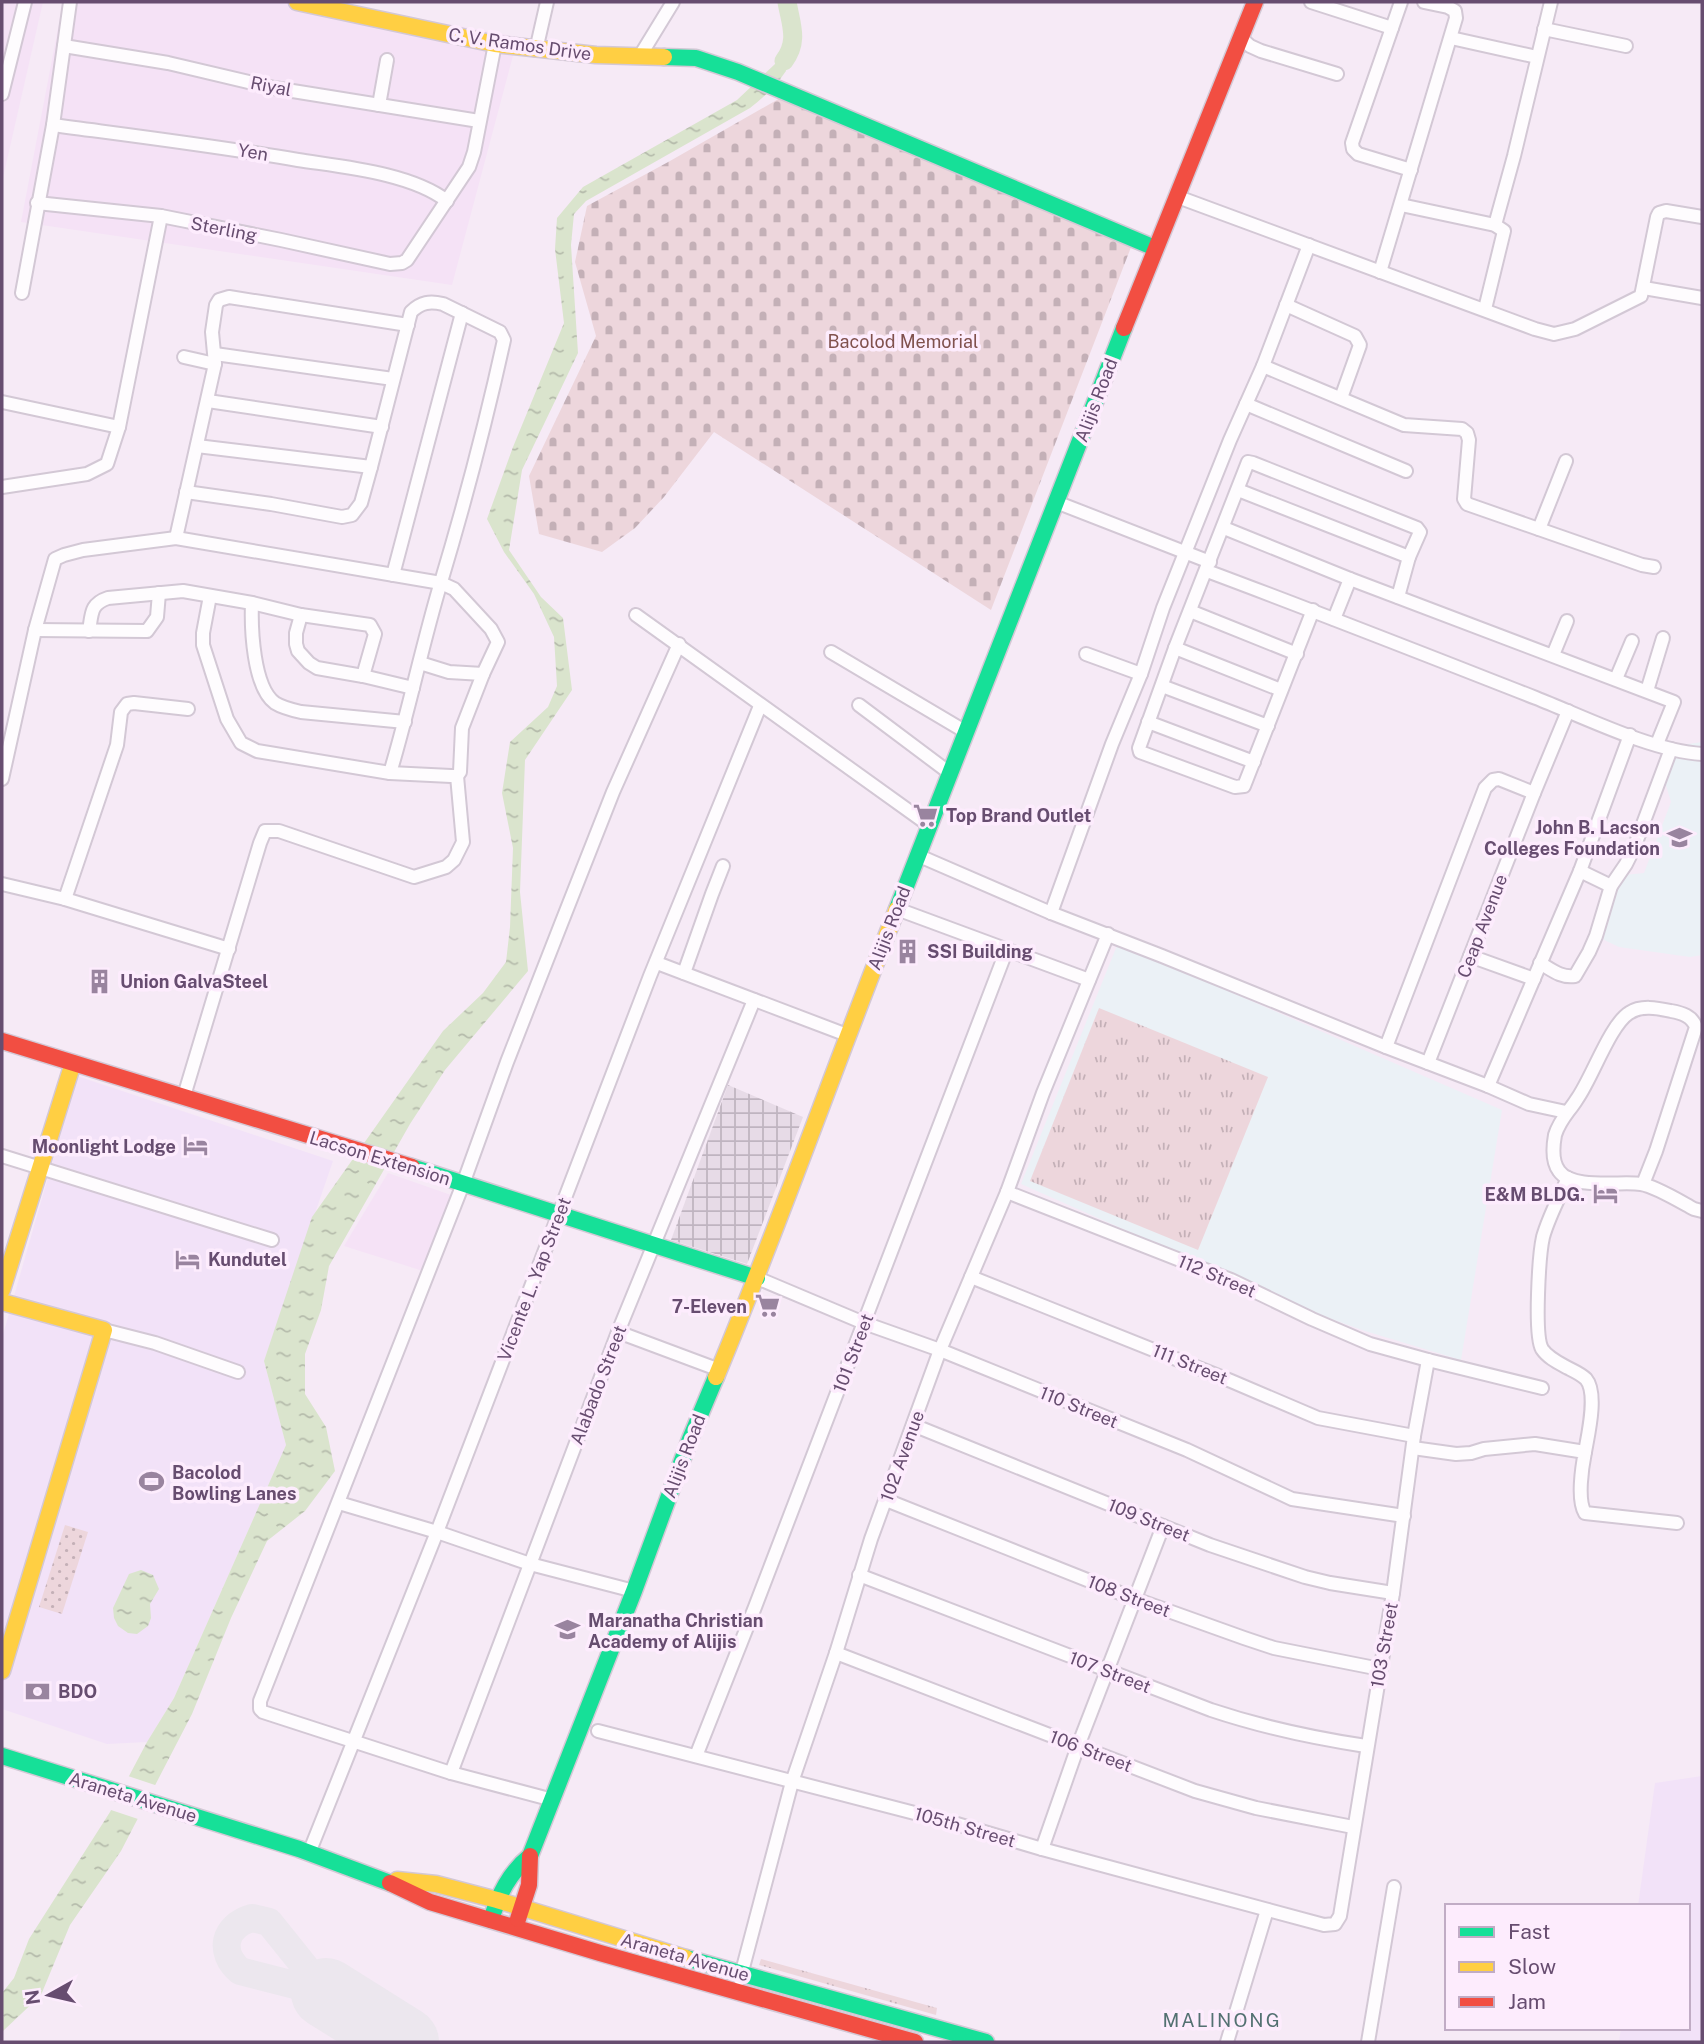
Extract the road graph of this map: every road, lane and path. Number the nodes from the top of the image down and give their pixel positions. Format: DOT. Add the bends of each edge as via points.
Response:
graph roads {
  1 [pos="25,2"];
  2 [pos="70,2"];
  3 [pos="297,2"];
  4 [pos="547,2"];
  5 [pos="673,2"];
  6 [pos="1255,2"];
  7 [pos="1311,2"];
  8 [pos="1401,2"];
  9 [pos="1424,2"];
  10 [pos="1551,2"];
  11 [pos="343,6"];
  12 [pos="1392,28"];
  13 [pos="1544,30"];
  14 [pos="1241,38"];
  15 [pos="1451,38"];
  16 [pos="495,44"];
  17 [pos="64,46"];
  18 [pos="1626,46"];
  19 [pos="536,50"];
  20 [pos="640,56"];
  21 [pos="1537,57"];
  22 [pos="387,60"];
  23 [pos="1337,74"];
  24 [pos="2,94"];
  25 [pos="379,105"];
  26 [pos="479,121"];
  27 [pos="53,125"];
  28 [pos="1411,170"];
  29 [pos="1178,197"];
  30 [pos="447,201"];
  31 [pos="37,203"];
  32 [pos="1401,205"];
  33 [pos="160,216"];
  34 [pos="1702,217"];
  35 [pos="1495,225"];
  36 [pos="1309,245"];
  37 [pos="1156,248"];
  38 [pos="1380,272"];
  39 [pos="1644,288"];
  40 [pos="22,293"];
  41 [pos="1702,298"];
  42 [pos="1286,305"];
  43 [pos="1485,309"];
  44 [pos="462,313"];
  45 [pos="408,325"];
  46 [pos="184,357"];
  47 [pos="215,359"];
  48 [pos="1263,366"];
  49 [pos="393,380"];
  50 [pos="1340,398"];
  51 [pos="208,401"];
  52 [pos="2,402"];
  53 [pos="1246,404"];
  54 [pos="382,427"];
  55 [pos="119,428"];
  56 [pos="197,446"];
  57 [pos="1566,461"];
  58 [pos="372,467"];
  59 [pos="1406,471"];
  60 [pos="2,486"];
  61 [pos="1238,490"];
  62 [pos="186,492"];
  63 [pos="1056,502"];
  64 [pos="1224,528"];
  65 [pos="1539,529"];
  66 [pos="176,538"];
  67 [pos="1186,553"];
  68 [pos="1409,557"];
  69 [pos="1208,567"];
  70 [pos="1654,567"];
  71 [pos="393,575"];
  72 [pos="1350,579"];
  73 [pos="441,583"];
  74 [pos="159,593"];
  75 [pos="209,596"];
  76 [pos="1398,597"];
  77 [pos="252,603"];
  78 [pos="1313,610"];
  79 [pos="1190,611"];
  80 [pos="301,615"];
  81 [pos="636,615"];
  82 [pos="1334,619"];
  83 [pos="1567,621"];
  84 [pos="35,630"];
  85 [pos="89,631"];
  86 [pos="1663,638"];
  87 [pos="1632,641"];
  88 [pos="679,644"];
  89 [pos="1175,648"];
  90 [pos="831,652"];
  91 [pos="1086,654"];
  92 [pos="1297,654"];
  93 [pos="1553,655"];
  94 [pos="420,663"];
  95 [pos="483,674"];
  96 [pos="1141,674"];
  97 [pos="363,676"];
  98 [pos="1616,679"];
  99 [pos="1162,687"];
  100 [pos="413,688"];
  101 [pos="1281,690"];
  102 [pos="1647,691"];
  103 [pos="859,705"];
  104 [pos="760,706"];
  105 [pos="188,709"];
  106 [pos="1568,711"];
  107 [pos="405,722"];
  108 [pos="1148,722"];
  109 [pos="1268,726"];
  110 [pos="966,732"];
  111 [pos="1630,736"];
  112 [pos="1657,744"];
  113 [pos="1671,749"];
  114 [pos="1702,754"];
  115 [pos="1254,762"];
  116 [pos="390,773"];
  117 [pos="951,774"];
  118 [pos="457,776"];
  119 [pos="2,779"];
  120 [pos="1534,793"];
  121 [pos="930,826"];
  122 [pos="918,855"];
  123 [pos="723,866"];
  124 [pos="1580,870"];
  125 [pos="2,884"];
  126 [pos="1611,886"];
  127 [pos="65,899"];
  128 [pos="897,909"];
  129 [pos="1051,913"];
  130 [pos="1108,934"];
  131 [pos="229,949"];
  132 [pos="1007,949"];
  133 [pos="1470,956"];
  134 [pos="657,963"];
  135 [pos="1540,963"];
  136 [pos="684,973"];
  137 [pos="1534,979"];
  138 [pos="1089,980"];
  139 [pos="754,1000"];
  140 [pos="847,1035"];
  141 [pos="2,1041"];
  142 [pos="1386,1047"];
  143 [pos="73,1063"];
  144 [pos="1427,1063"];
  145 [pos="1488,1086"];
  146 [pos="184,1096"];
  147 [pos="1566,1112"];
  148 [pos="2,1156"];
  149 [pos="40,1168"];
  150 [pos="1568,1178"];
  151 [pos="463,1184"];
  152 [pos="1643,1184"];
  153 [pos="1006,1192"];
  154 [pos="1702,1211"];
  155 [pos="559,1214"];
  156 [pos="272,1240"];
  157 [pos="654,1245"];
  158 [pos="971,1277"];
  159 [pos="757,1278"];
  160 [pos="2,1290"];
  161 [pos="2,1302"];
  162 [pos="864,1323"];
  163 [pos="104,1330"];
  164 [pos="618,1332"];
  165 [pos="940,1350"];
  166 [pos="1428,1360"];
  167 [pos="718,1369"];
  168 [pos="238,1372"];
  169 [pos="1542,1388"];
  170 [pos="913,1424"];
  171 [pos="1414,1442"];
  172 [pos="1585,1452"];
  173 [pos="886,1500"];
  174 [pos="339,1503"];
  175 [pos="1404,1516"];
  176 [pos="1677,1523"];
  177 [pos="1163,1526"];
  178 [pos="437,1532"];
  179 [pos="530,1564"];
  180 [pos="859,1576"];
  181 [pos="634,1591"];
  182 [pos="1393,1593"];
  183 [pos="1135,1599"];
  184 [pos="836,1653"];
  185 [pos="1380,1669"];
  186 [pos="2,1671"];
  187 [pos="1107,1671"];
  188 [pos="598,1731"];
  189 [pos="354,1742"];
  190 [pos="1366,1745"];
  191 [pos="1078,1746"];
  192 [pos="2,1756"];
  193 [pos="696,1756"];
  194 [pos="451,1773"];
  195 [pos="792,1782"];
  196 [pos="553,1800"];
  197 [pos="1353,1826"];
  198 [pos="1042,1849"];
  199 [pos="309,1853"];
  200 [pos="530,1856"];
  201 [pos="383,1879"];
  202 [pos="1394,1887"];
  203 [pos="497,1899"];
  204 [pos="522,1908"];
  205 [pos="1267,1910"];
  206 [pos="491,1920"];
  207 [pos="1331,1925"];
  208 [pos="516,1928"];
  209 [pos="742,1973"];
  210 [pos="736,1992"];
  211 [pos="915,2042"];
  212 [pos="986,2042"];
  213 [pos="1227,2042"];
  214 [pos="1368,2042"];
  1 -- 24 [label="street"];
  2 -- 17 [label="street"];
  3 -- 11 [label="main road, C. V. Ramos Drive"];
  4 -- 19 [label="street"];
  5 -- 20 [label="street"];
  6 -- 14 [label="main road, Alijis Road"];
  7 -- 12 [label="street"];
  8 -- 12 [label="street"];
  9 -- 15 [label="street" via="1455,11"];
  10 -- 13 [label="street"];
  11 -- 16 [label="main road, C. V. Ramos Drive"];
  12 -- 28 [label="street" via="1352,143 1358,154"];
  13 -- 18 [label="street"];
  13 -- 21 [label="street"];
  14 -- 23 [label="street" via="1261,51"];
  14 -- 29 [label="main road, Alijis Road"];
  15 -- 21 [label="street"];
  15 -- 28 [label="street"];
  16 -- 19 [label="main road, C. V. Ramos Drive"];
  16 -- 26 [label="street"];
  17 -- 25 [label="street, Riyal"];
  17 -- 27 [label="street"];
  19 -- 20 [label="main road, C. V. Ramos Drive"];
  20 -- 37 [label="main road, C. V. Ramos Drive" via="696,58 738,72"];
  21 -- 35 [label="street"];
  22 -- 25 [label="street"];
  25 -- 26 [label="street, Riyal"];
  26 -- 30 [label="street" via="469,167"];
  27 -- 30 [label="street, Yen" via="370,173 420,185"];
  27 -- 31 [label="street"];
  28 -- 32 [label="street"];
  29 -- 36 [label="street"];
  29 -- 37 [label="main road, Alijis Road"];
  30 -- 33 [label="street, Sterling" via="407,260 390,264"];
  31 -- 33 [label="street, Sterling"];
  31 -- 40 [label="street"];
  32 -- 35 [label="street"];
  32 -- 38 [label="street"];
  33 -- 55 [label="street"];
  34 -- 39 [label="street" via="1659,213"];
  35 -- 43 [label="street" via="1504,231 1504,237"];
  36 -- 38 [label="street"];
  36 -- 42 [label="street"];
  37 -- 63 [label="main road, Alijis Road"];
  38 -- 43 [label="street"];
  39 -- 41 [label="street"];
  39 -- 43 [label="street" via="1635,300 1576,329 1554,334"];
  42 -- 48 [label="street"];
  42 -- 50 [label="street" via="1359,340"];
  44 -- 45 [label="street" via="443,304 425,303 411,312"];
  44 -- 71 [label="street"];
  44 -- 73 [label="street" via="497,328 504,340"];
  45 -- 47 [label="street" via="223,298 216,305 212,332"];
  45 -- 49 [label="street"];
  46 -- 47 [label="street"];
  47 -- 49 [label="street"];
  47 -- 51 [label="street"];
  48 -- 50 [label="street"];
  48 -- 53 [label="street"];
  49 -- 54 [label="street"];
  50 -- 65 [label="street" via="1404,425 1462,429 1469,440 1464,499 1473,507"];
  51 -- 54 [label="street"];
  51 -- 56 [label="street"];
  52 -- 55 [label="street"];
  53 -- 59 [label="street"];
  53 -- 67 [label="street"];
  54 -- 58 [label="street"];
  55 -- 60 [label="street" via="107,464 96,470"];
  56 -- 58 [label="street"];
  56 -- 62 [label="street"];
  57 -- 65 [label="street"];
  58 -- 62 [label="street" via="361,503 352,515 342,517"];
  61 -- 64 [label="street"];
  61 -- 68 [label="street"];
  61 -- 68 [label="street" via="1248,462 1253,463 1417,528 1419,537"];
  62 -- 66 [label="street"];
  63 -- 67 [label="street"];
  63 -- 110 [label="main road, Alijis Road"];
  64 -- 69 [label="street"];
  64 -- 72 [label="street"];
  65 -- 70 [label="street"];
  66 -- 71 [label="street"];
  66 -- 84 [label="street" via="58,557"];
  67 -- 69 [label="street"];
  67 -- 96 [label="street"];
  68 -- 76 [label="street"];
  69 -- 78 [label="street"];
  69 -- 79 [label="street"];
  71 -- 73 [label="street"];
  72 -- 76 [label="street"];
  72 -- 82 [label="street"];
  73 -- 94 [label="street"];
  73 -- 95 [label="street" via="454,589 496,636 498,642"];
  74 -- 75 [label="street"];
  74 -- 85 [label="street" via="99,601"];
  74 -- 85 [label="street" via="157,617 147,631"];
  75 -- 77 [label="street"];
  75 -- 116 [label="street" via="204,645 227,719 241,743 257,751"];
  76 -- 93 [label="street"];
  77 -- 80 [label="street"];
  77 -- 107 [label="street" via="256,661 273,702 301,712"];
  78 -- 82 [label="street"];
  78 -- 92 [label="street"];
  79 -- 89 [label="street"];
  79 -- 92 [label="street"];
  80 -- 97 [label="street" via="296,638 302,657 317,668"];
  80 -- 97 [label="street" via="370,625 375,634"];
  81 -- 88 [label="street"];
  82 -- 106 [label="street"];
  83 -- 93 [label="street"];
  84 -- 85 [label="street"];
  84 -- 119 [label="street"];
  86 -- 102 [label="street"];
  87 -- 98 [label="street"];
  88 -- 104 [label="street"];
  88 -- 151 [label="street" via="613,792"];
  89 -- 99 [label="street"];
  89 -- 101 [label="street"];
  90 -- 110 [label="street"];
  91 -- 96 [label="street"];
  92 -- 101 [label="street"];
  93 -- 98 [label="street"];
  94 -- 95 [label="street" via="449,672"];
  94 -- 100 [label="street"];
  95 -- 118 [label="street" via="463,728"];
  96 -- 129 [label="street"];
  97 -- 100 [label="street"];
  98 -- 102 [label="street"];
  99 -- 108 [label="street"];
  99 -- 109 [label="street"];
  100 -- 107 [label="street"];
  101 -- 109 [label="street"];
  102 -- 112 [label="street" via="1674,702"];
  103 -- 117 [label="street"];
  104 -- 121 [label="street"];
  104 -- 134 [label="street, Vicente L. Yap Street"];
  105 -- 127 [label="street" via="134,703 121,712 117,745"];
  106 -- 111 [label="street"];
  106 -- 120 [label="street, Ceap Avenue"];
  107 -- 116 [label="street"];
  108 -- 115 [label="street"];
  108 -- 115 [label="street" via="1139,748 1144,754 1235,788 1244,786"];
  109 -- 115 [label="street"];
  110 -- 117 [label="main road, Alijis Road"];
  111 -- 112 [label="street"];
  111 -- 124 [label="street"];
  112 -- 113 [label="street"];
  113 -- 114 [label="street"];
  113 -- 126 [label="street" via="1634,848"];
  116 -- 118 [label="street"];
  117 -- 121 [label="main road, Alijis Road"];
  118 -- 131 [label="street" via="461,850 446,867 414,877 279,831 265,831"];
  120 -- 133 [label="street, Ceap Avenue"];
  120 -- 142 [label="street" via="1499,779 1485,788"];
  121 -- 122 [label="main road, Alijis Road"];
  122 -- 128 [label="main road, Alijis Road"];
  122 -- 129 [label="street"];
  123 -- 136 [label="street"];
  124 -- 126 [label="street"];
  124 -- 135 [label="street"];
  125 -- 127 [label="street"];
  126 -- 135 [label="street" via="1596,936 1575,976 1560,975"];
  127 -- 131 [label="street"];
  128 -- 132 [label="street"];
  128 -- 140 [label="main road, Alijis Road"];
  129 -- 130 [label="street"];
  130 -- 138 [label="street, 102 Avenue"];
  130 -- 142 [label="street"];
  131 -- 146 [label="street"];
  132 -- 138 [label="street"];
  132 -- 162 [label="street, 101 Street"];
  133 -- 137 [label="street"];
  133 -- 144 [label="street, Ceap Avenue"];
  134 -- 136 [label="street"];
  134 -- 155 [label="street, Vicente L. Yap Street"];
  135 -- 137 [label="street"];
  136 -- 139 [label="street"];
  137 -- 145 [label="street"];
  138 -- 153 [label="street, 102 Avenue"];
  139 -- 140 [label="street"];
  139 -- 157 [label="street, Alabado Street"];
  140 -- 159 [label="main road, Alijis Road"];
  141 -- 143 [label="main road, Lacson Extension"];
  142 -- 144 [label="street"];
  143 -- 146 [label="main road, Lacson Extension"];
  143 -- 149 [label="main road"];
  144 -- 145 [label="street"];
  145 -- 147 [label="street" via="1529,1104"];
  146 -- 151 [label="main road, Lacson Extension"];
  147 -- 150 [label="street" via="1553,1144 1559,1172"];
  147 -- 152 [label="street" via="1627,1014 1655,1008 1694,1021 1689,1051"];
  148 -- 149 [label="street"];
  149 -- 156 [label="street"];
  149 -- 160 [label="main road"];
  150 -- 152 [label="street" via="1607,1185"];
  150 -- 172 [label="street" via="1542,1240 1538,1323 1542,1348 1591,1387"];
  151 -- 155 [label="main road, Lacson Extension"];
  151 -- 174 [label="street"];
  152 -- 154 [label="street"];
  153 -- 158 [label="street, 102 Avenue"];
  153 -- 166 [label="street, 112 Street" via="1231,1280 1370,1344"];
  155 -- 157 [label="main road, Lacson Extension"];
  155 -- 178 [label="street, Vicente L. Yap Street"];
  157 -- 159 [label="main road, Lacson Extension"];
  157 -- 164 [label="street, Alabado Street"];
  158 -- 165 [label="street, 102 Avenue"];
  158 -- 171 [label="street, 111 Street" via="1318,1418"];
  159 -- 162 [label="street, 110 Street"];
  159 -- 167 [label="main road, Alijis Road"];
  161 -- 163 [label="main road"];
  162 -- 165 [label="street, 110 Street"];
  162 -- 193 [label="street, 101 Street"];
  163 -- 168 [label="street"];
  163 -- 186 [label="main road"];
  164 -- 167 [label="street"];
  164 -- 179 [label="street, Alabado Street"];
  165 -- 170 [label="street, 102 Avenue"];
  165 -- 175 [label="street, 110 Street" via="1187,1450 1292,1499"];
  166 -- 169 [label="street, 112 Street"];
  166 -- 171 [label="street, 103 Street"];
  167 -- 181 [label="main road, Alijis Road"];
  170 -- 173 [label="street, 102 Avenue"];
  170 -- 177 [label="street, 109 Street"];
  171 -- 172 [label="street, 111 Street" via="1456,1454 1535,1444"];
  171 -- 175 [label="street, 103 Street"];
  172 -- 176 [label="street" via="1585,1513"];
  173 -- 180 [label="street, 102 Avenue"];
  173 -- 183 [label="street, 108 Street"];
  174 -- 178 [label="street"];
  174 -- 189 [label="street" via="259,1706 263,1712"];
  175 -- 182 [label="street, 103 Street"];
  177 -- 182 [label="street, 109 Street" via="1305,1577"];
  177 -- 183 [label="street"];
  178 -- 179 [label="street"];
  178 -- 189 [label="street, Vicente L. Yap Street"];
  179 -- 181 [label="street"];
  179 -- 194 [label="street, Alabado Street"];
  180 -- 184 [label="street, 102 Avenue"];
  180 -- 187 [label="street, 107 Street"];
  181 -- 196 [label="main road, Alijis Road"];
  182 -- 185 [label="street, 103 Street"];
  183 -- 185 [label="street, 108 Street" via="1274,1648"];
  183 -- 187 [label="street"];
  184 -- 191 [label="street, 106 Street"];
  184 -- 195 [label="street, 102 Avenue"];
  185 -- 190 [label="street, 103 Street"];
  187 -- 190 [label="street, 107 Street" via="1251,1723"];
  187 -- 191 [label="street"];
  188 -- 193 [label="street, 105th Street"];
  189 -- 194 [label="street"];
  189 -- 199 [label="street, Vicente L. Yap Street"];
  190 -- 197 [label="street, 103 Street"];
  191 -- 197 [label="street, 106 Street" via="1228,1802"];
  191 -- 198 [label="street"];
  192 -- 199 [label="main road, Araneta Avenue"];
  193 -- 195 [label="street, 105th Street"];
  194 -- 196 [label="street"];
  195 -- 198 [label="street, 105th Street"];
  195 -- 209 [label="street, 102 Avenue"];
  196 -- 200 [label="main road, Alijis Road"];
  197 -- 207 [label="street, 103 Street" via="1339,1916"];
  198 -- 205 [label="street, 105th Street"];
  199 -- 201 [label="main road, Araneta Avenue"];
  200 -- 203 [label="main road, Alijis Road" via="510,1875"];
  200 -- 204 [label="main road, Alijis Road"];
  201 -- 203 [label="main road, Araneta Avenue" via="436,1884"];
  201 -- 206 [label="main road, Araneta Avenue" via="430,1902"];
  202 -- 214 [label="street"];
  203 -- 204 [label="main road, Araneta Avenue"];
  203 -- 206 [label="main road, Alijis Road"];
  204 -- 208 [label="main road, Alijis Road"];
  204 -- 209 [label="main road, Araneta Avenue"];
  205 -- 207 [label="street, 105th Street"];
  205 -- 213 [label="street"];
  206 -- 208 [label="main road, Araneta Avenue"];
  208 -- 210 [label="main road, Araneta Avenue"];
  209 -- 210 [label="street, 102 Avenue"];
  209 -- 212 [label="main road, Araneta Avenue"];
  210 -- 211 [label="main road, Araneta Avenue"];
}
